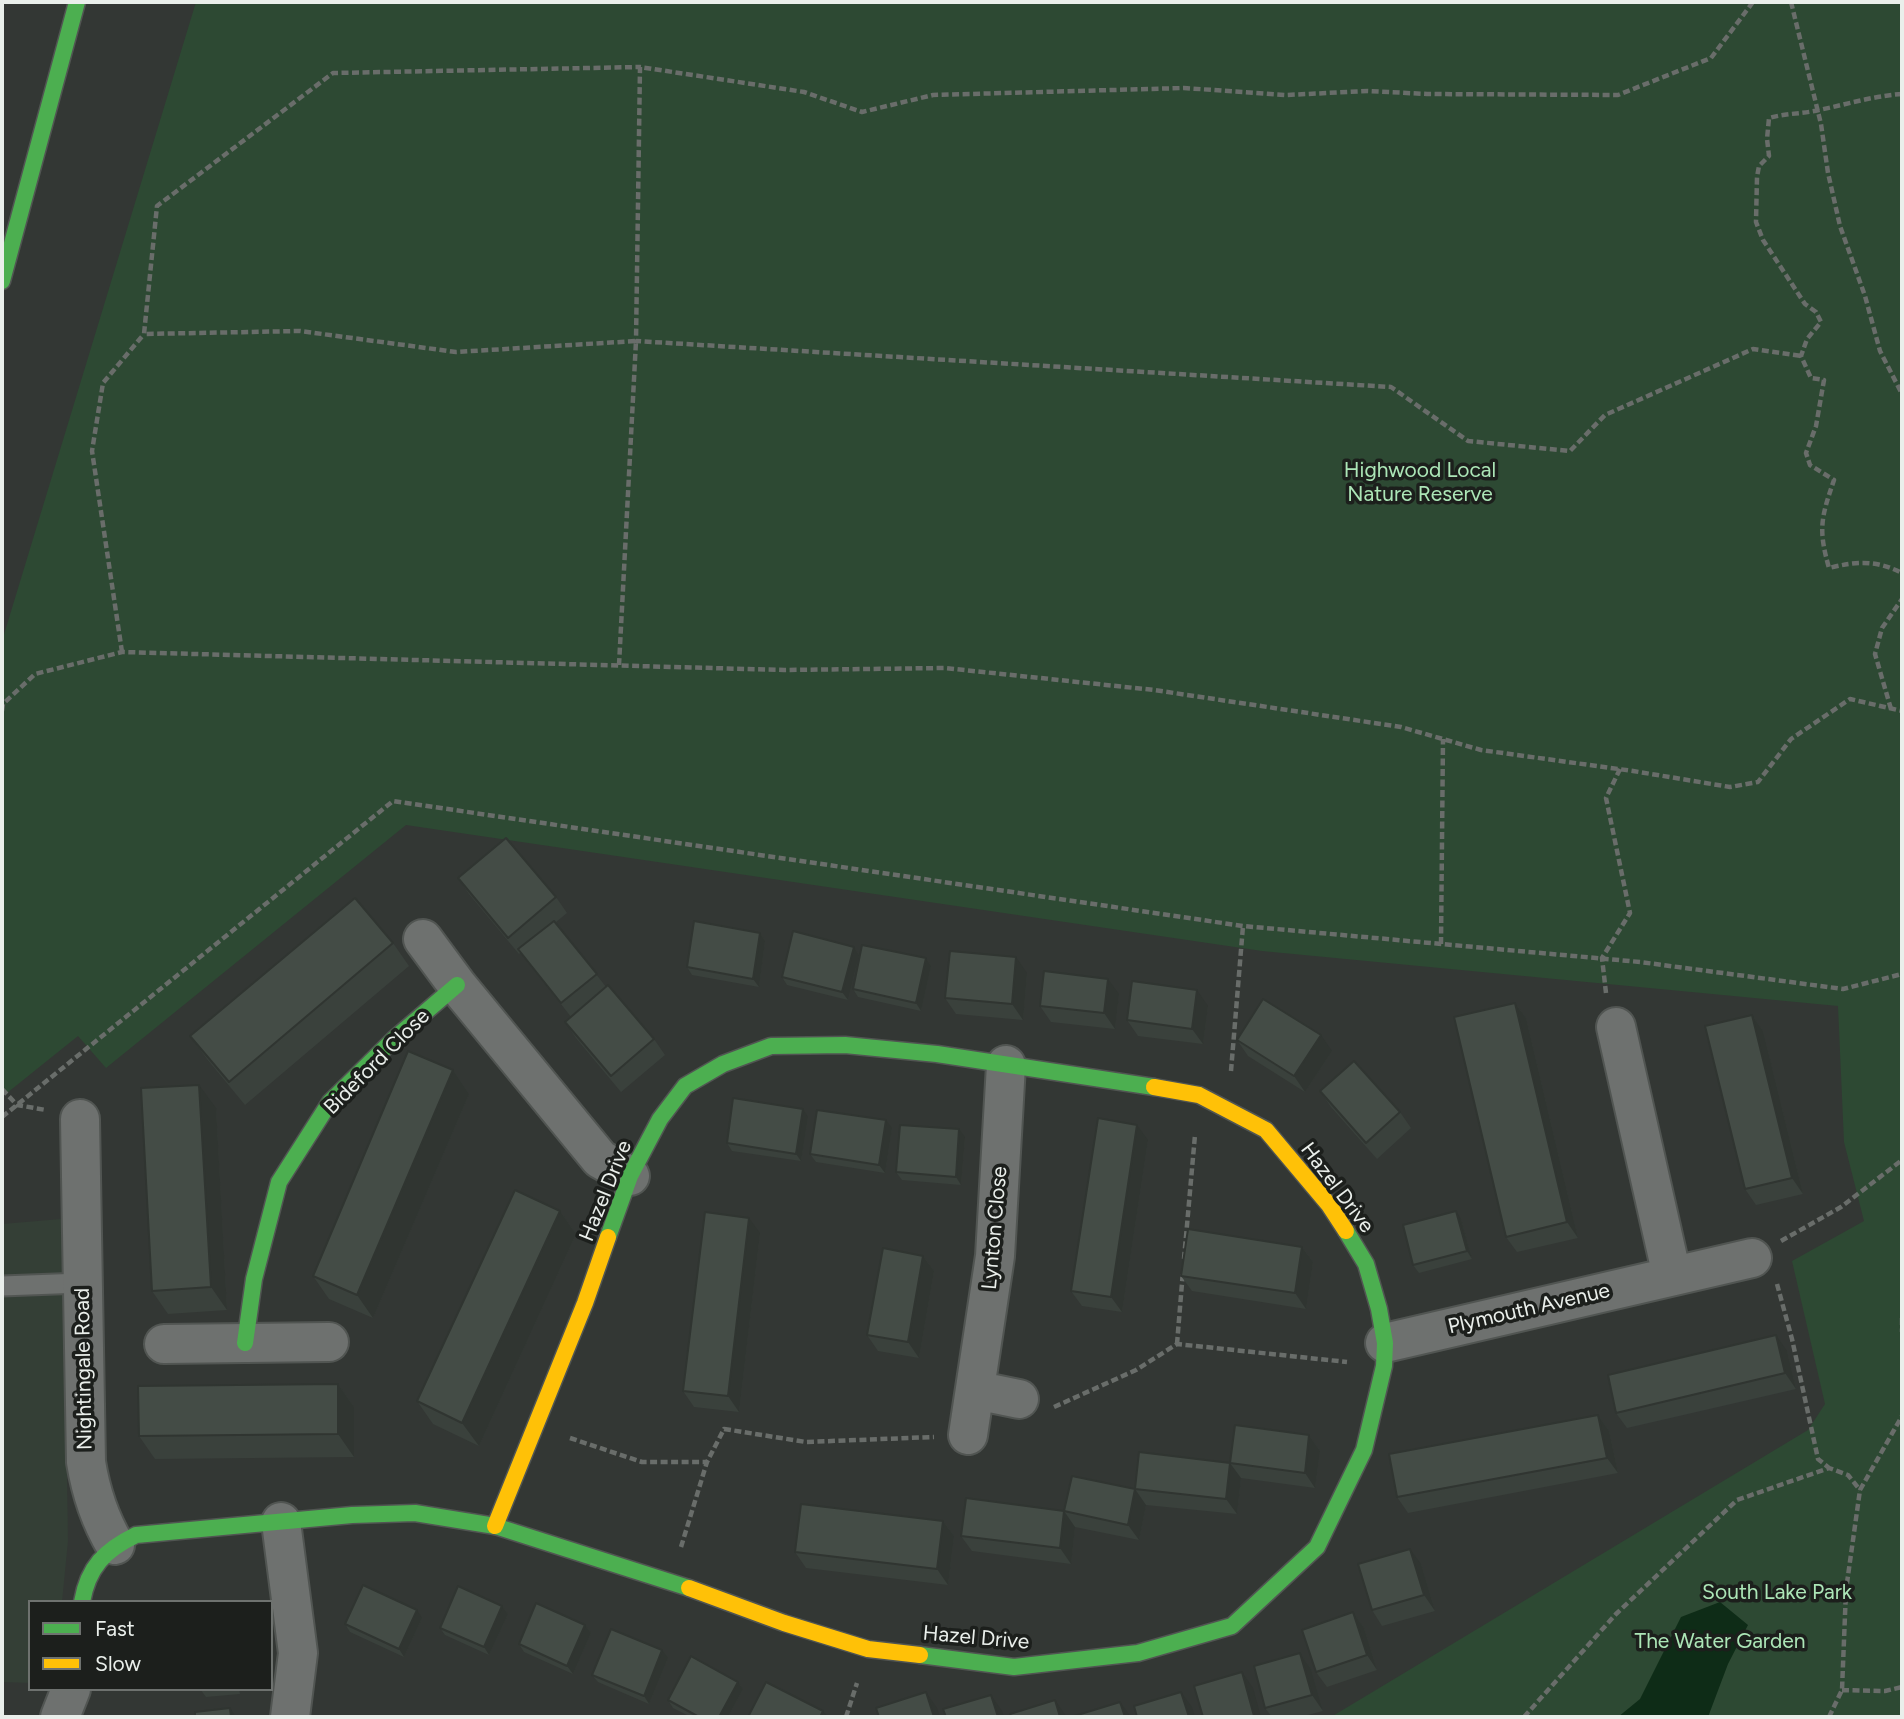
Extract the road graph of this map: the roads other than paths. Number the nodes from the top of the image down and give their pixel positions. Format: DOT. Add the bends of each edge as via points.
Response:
graph roads {
  1 [pos="77,2"];
  2 [pos="2,281"];
  3 [pos="423,939"];
  4 [pos="457,985"];
  5 [pos="1616,1027"];
  6 [pos="1006,1065"];
  7 [pos="80,1119"];
  8 [pos="630,1176"];
  9 [pos="1752,1258"];
  10 [pos="1672,1276"];
  11 [pos="82,1283"];
  12 [pos="2,1286"];
  13 [pos="329,1342"];
  14 [pos="245,1343"];
  15 [pos="1385,1343"];
  16 [pos="164,1344"];
  17 [pos="975,1391"];
  18 [pos="1019,1399"];
  19 [pos="968,1435"];
  20 [pos="281,1522"];
  21 [pos="495,1526"];
  22 [pos="115,1545"];
  23 [pos="82,1600"];
  24 [pos="70,1691"];
  25 [pos="60,1717"];
  26 [pos="290,1717"];
  1 -- 2 [label="street"];
  3 -- 4 [label="street"];
  4 -- 8 [label="street" via="600,1159"];
  4 -- 14 [label="street, Bideford Close" via="330,1102 279,1182 254,1279"];
  5 -- 10 [label="street"];
  6 -- 8 [label="street, Hazel Drive" via="845,1045 771,1046 723,1064 685,1086 660,1119"];
  6 -- 15 [label="street, Hazel Drive" via="1199,1096 1266,1130 1329,1205 1366,1264"];
  6 -- 17 [label="street, Lynton Close" via="995,1256"];
  7 -- 11 [label="street, Nightingale Road"];
  8 -- 21 [label="street, Hazel Drive" via="610,1239"];
  9 -- 10 [label="street, Plymouth Avenue"];
  10 -- 15 [label="street, Plymouth Avenue"];
  11 -- 12 [label="lane"];
  11 -- 22 [label="street, Nightingale Road" via="86,1462 91,1495"];
  13 -- 14 [label="street"];
  14 -- 16 [label="street"];
  15 -- 21 [label="street, Hazel Drive" via="1364,1450 1317,1547 1232,1626 1138,1653 1014,1667 868,1649"];
  17 -- 18 [label="street"];
  17 -- 19 [label="street, Lynton Close"];
  20 -- 21 [label="street, Hazel Drive" via="415,1513"];
  20 -- 22 [label="street, Hazel Drive" via="136,1535"];
  20 -- 26 [label="street" via="298,1653"];
  22 -- 23 [label="street" via="91,1566"];
  24 -- 25 [label="street"];
}
